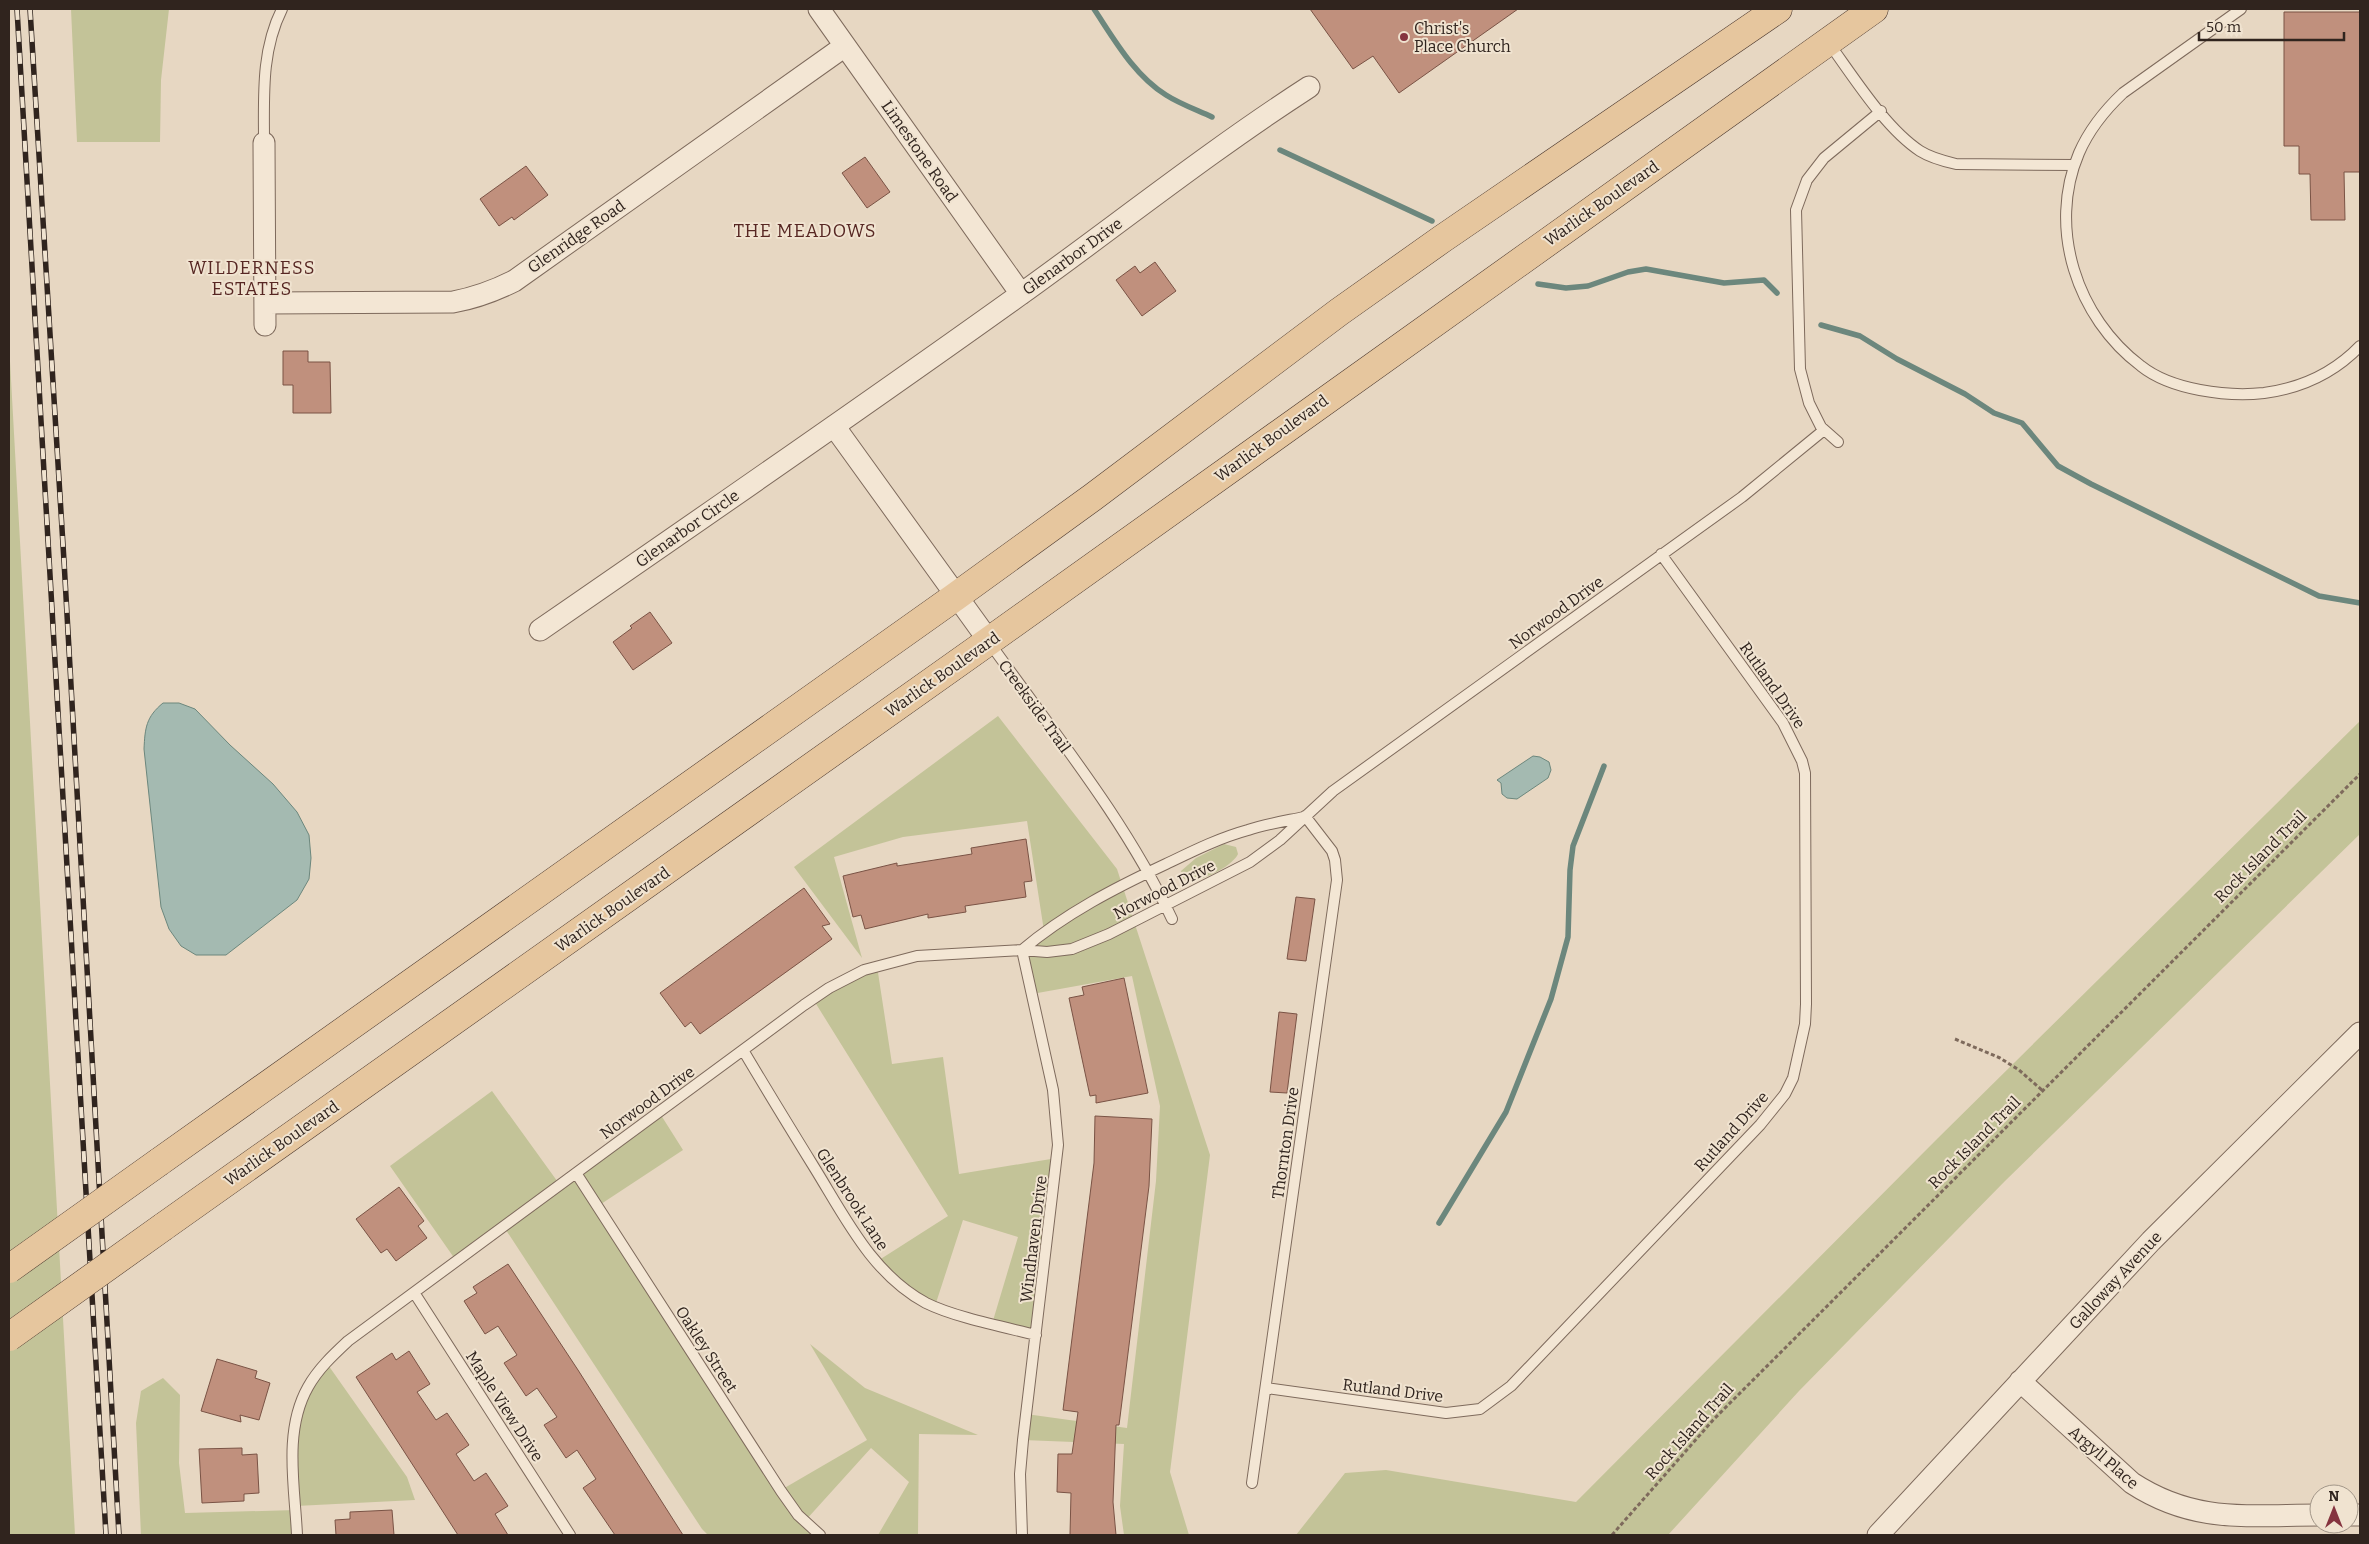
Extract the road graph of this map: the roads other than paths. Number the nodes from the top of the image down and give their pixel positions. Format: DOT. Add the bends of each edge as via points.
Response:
graph roads {
  1 [pos="282,9"];
  2 [pos="819,9"];
  3 [pos="1778,9"];
  4 [pos="1874,9"];
  5 [pos="2241,9"];
  6 [pos="1827,42"];
  7 [pos="845,46"];
  8 [pos="1309,87"];
  9 [pos="1881,111"];
  10 [pos="264,142"];
  11 [pos="2074,165"];
  12 [pos="1021,294"];
  13 [pos="265,303"];
  14 [pos="265,325"];
  15 [pos="2360,346"];
  16 [pos="834,426"];
  17 [pos="1824,430"];
  18 [pos="1838,442"];
  19 [pos="1660,554"];
  20 [pos="955,597"];
  21 [pos="540,630"];
  22 [pos="989,641"];
  23 [pos="1305,816"];
  24 [pos="1148,872"];
  25 [pos="1165,904"];
  26 [pos="1172,919"];
  27 [pos="1022,950"];
  28 [pos="2360,1033"];
  29 [pos="742,1050"];
  30 [pos="576,1173"];
  31 [pos="9,1269"];
  32 [pos="415,1294"];
  33 [pos="1036,1334"];
  34 [pos="9,1337"];
  35 [pos="2020,1381"];
  36 [pos="1266,1388"];
  37 [pos="1252,1484"];
  38 [pos="2309,1515"];
  39 [pos="298,1535"];
  40 [pos="570,1535"];
  41 [pos="820,1535"];
  42 [pos="1022,1535"];
  43 [pos="1878,1535"];
  1 -- 10 [label="lane" via="274,24 264,68"];
  2 -- 7 [label="street, Limestone Road"];
  3 -- 20 [label="main road" via="1378,284"];
  4 -- 6 [label="main road, Warlick Boulevard"];
  5 -- 11 [label="lane" via="2123,93 2088,135"];
  6 -- 9 [label="lane"];
  6 -- 22 [label="main road, Warlick Boulevard"];
  7 -- 12 [label="street, Limestone Road"];
  7 -- 13 [label="street, Glenridge Road" via="522,275 493,292 452,302"];
  8 -- 12 [label="street, Glenarbor Drive" via="1258,120"];
  9 -- 11 [label="lane" via="1904,139 1937,159 1974,165"];
  9 -- 17 [label="lane" via="1824,158 1806,180 1796,210 1800,369 1809,403"];
  10 -- 13 [label="street"];
  11 -- 15 [label="lane" via="2068,188 2066,225 2077,281 2106,333 2142,367 2163,378 2199,389 2229,395 2253,394 2278,391 2318,378 2338,368"];
  12 -- 16 [label="street, Glenarbor Drive"];
  13 -- 14 [label="street"];
  16 -- 20 [label="street, Creekside Trail"];
  16 -- 21 [label="street, Glenarbor Circle"];
  17 -- 18 [label="lane"];
  17 -- 19 [label="lane, Norwood Drive" via="1742,497"];
  19 -- 23 [label="lane, Norwood Drive" via="1333,791"];
  19 -- 36 [label="lane, Rutland Drive" via="1783,723 1802,761 1805,773 1806,1004 1793,1078 1785,1094 1760,1125 1511,1386 1480,1409 1446,1412"];
  20 -- 22 [label="street, Creekside Trail"];
  20 -- 31 [label="main road, bridge"];
  22 -- 24 [label="lane, Creekside Trail" via="1112,814"];
  22 -- 34 [label="main road, Warlick Boulevard, bridge"];
  23 -- 24 [label="lane, Norwood Drive" via="1229,836"];
  23 -- 25 [label="lane, Norwood Drive" via="1250,862"];
  23 -- 36 [label="lane, Thornton Drive" via="1332,851 1337,880"];
  24 -- 25 [label="lane, Creekside Trail"];
  24 -- 27 [label="lane, Norwood Drive" via="1081,906"];
  25 -- 26 [label="lane, Creekside Trail"];
  25 -- 27 [label="lane, Norwood Drive" via="1109,934 1072,949"];
  27 -- 29 [label="lane, Norwood Drive" via="917,956 871,968 829,988"];
  27 -- 33 [label="lane, Windhaven Drive" via="1057,1119 1056,1174"];
  28 -- 35 [label="street, Galloway Avenue" via="2151,1241"];
  29 -- 30 [label="lane, Norwood Drive"];
  29 -- 33 [label="lane, Glenbrook Lane" via="850,1226 885,1272 928,1304"];
  30 -- 32 [label="lane, Norwood Drive"];
  30 -- 41 [label="lane, Oakley Street" via="781,1490 798,1515"];
  32 -- 39 [label="lane, Norwood Drive" via="348,1341 326,1362 307,1388 294,1429"];
  32 -- 40 [label="lane, Maple View Drive"];
  33 -- 42 [label="lane, Windhaven Drive" via="1020,1474"];
  35 -- 38 [label="street, Argyll Place" via="2132,1484 2151,1496 2178,1508 2207,1514"];
  35 -- 43 [label="street, Galloway Avenue"];
  36 -- 37 [label="lane, Thornton Drive"];
}
